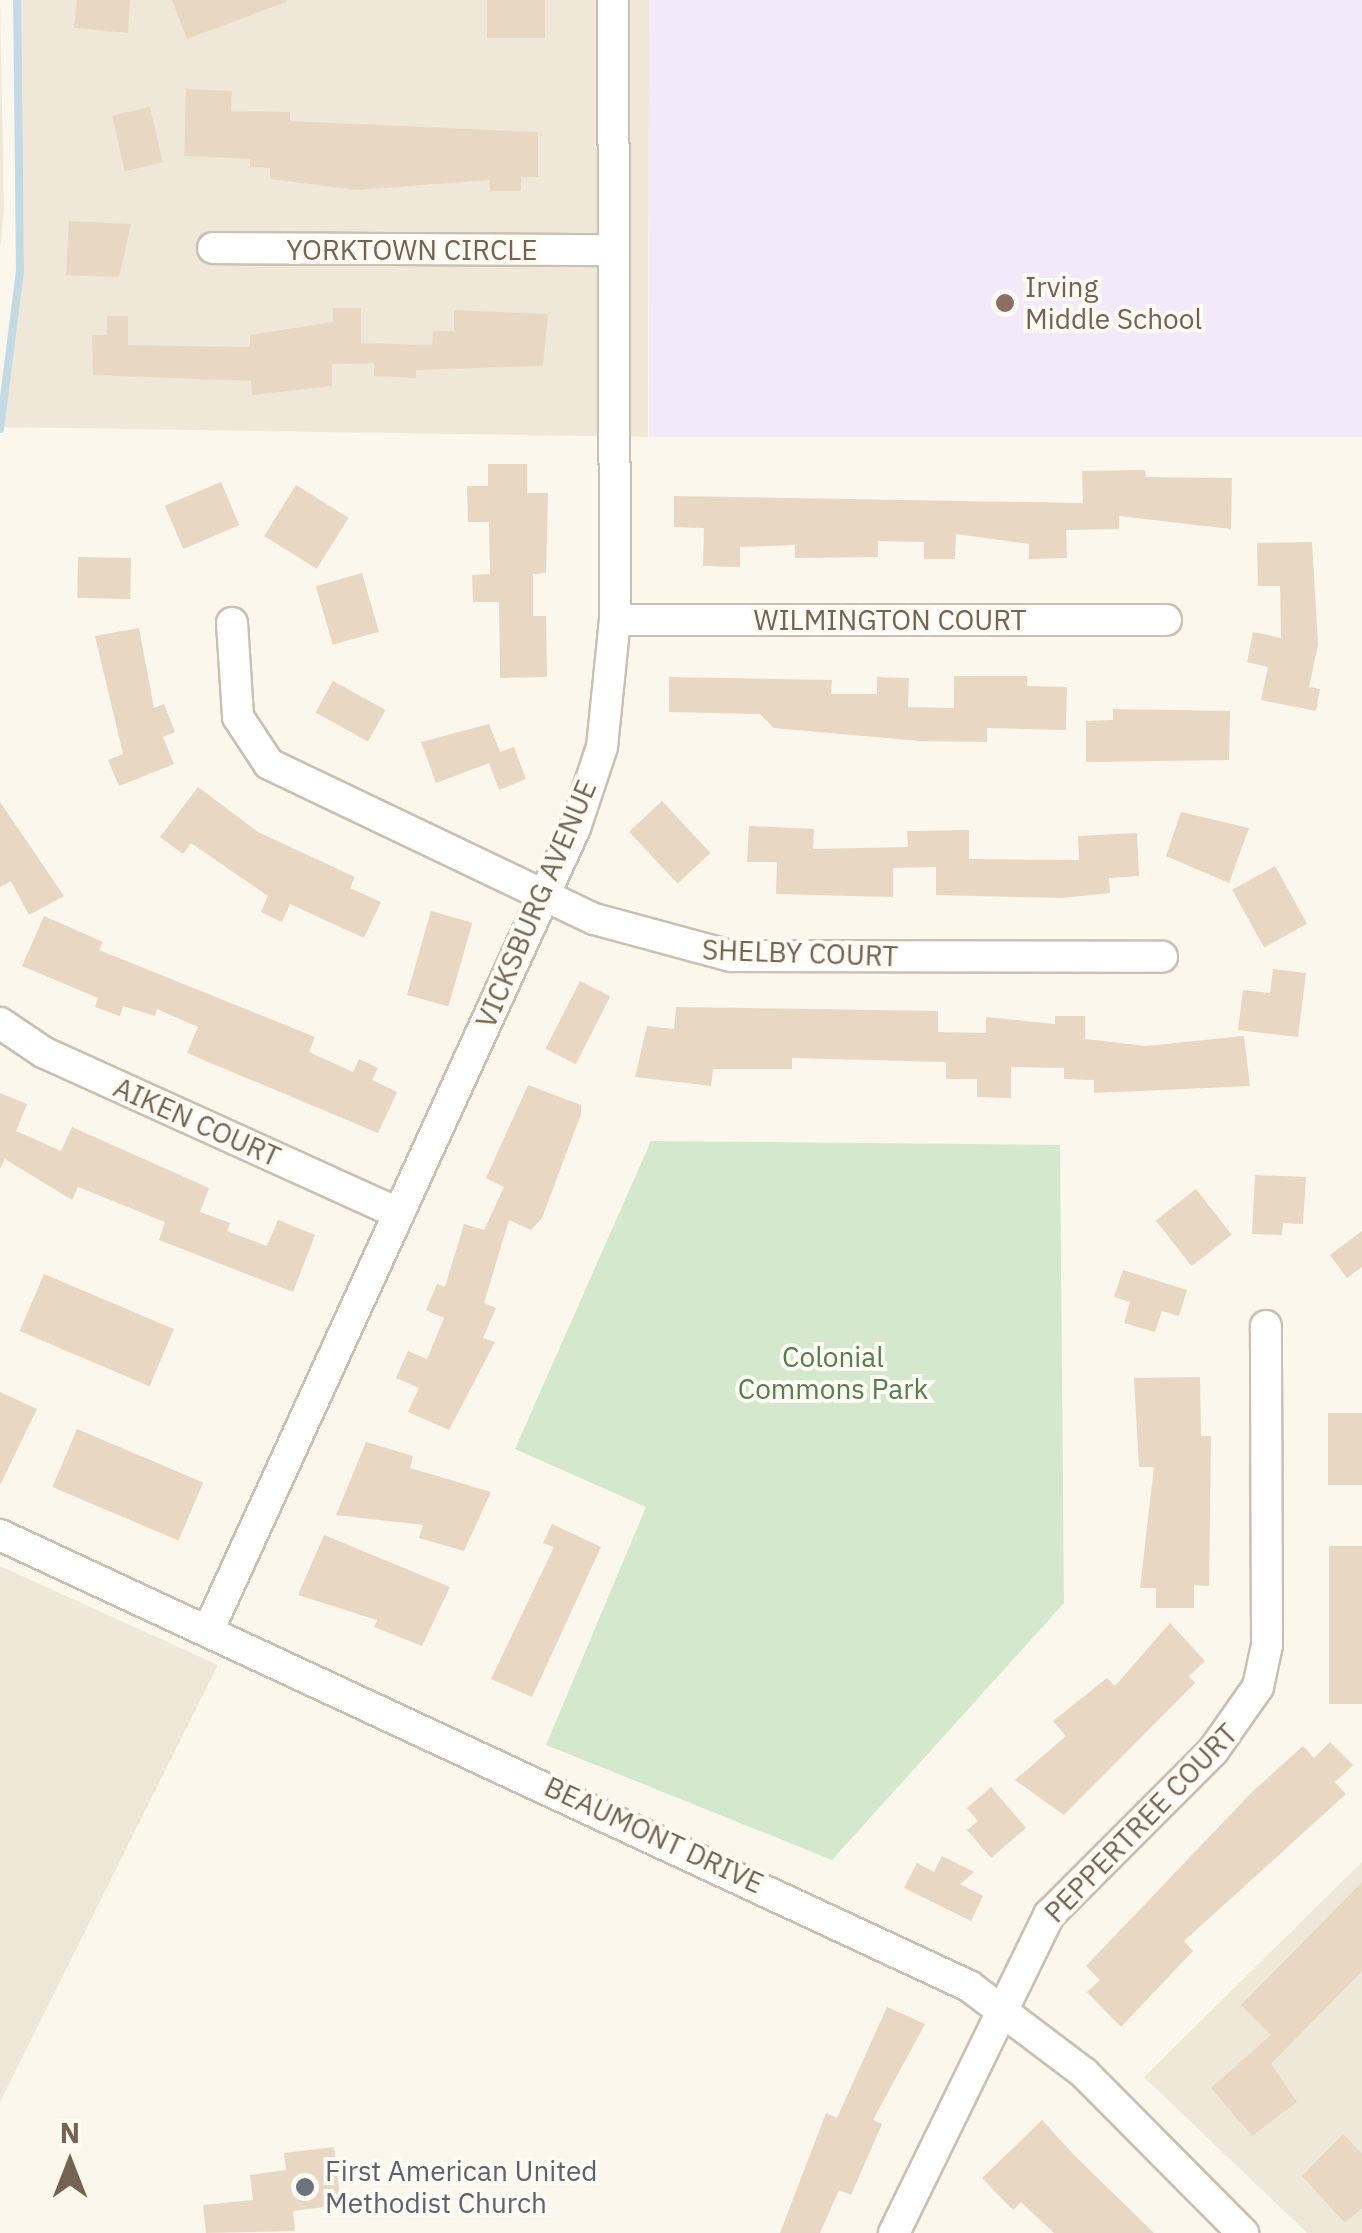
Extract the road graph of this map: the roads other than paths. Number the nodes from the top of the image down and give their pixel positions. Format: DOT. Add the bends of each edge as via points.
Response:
graph roads {
  1 [pos="614,0"];
  2 [pos="213,248"];
  3 [pos="611,250"];
  4 [pos="614,620"];
  5 [pos="1166,620"];
  6 [pos="232,623"];
  7 [pos="544,894"];
  8 [pos="1162,957"];
  9 [pos="0,1023"];
  10 [pos="398,1212"];
  11 [pos="1266,1326"];
  12 [pos="0,1535"];
  13 [pos="208,1631"];
  14 [pos="999,2006"];
  15 [pos="894,2233"];
  16 [pos="1243,2233"];
  1 -- 3 [label="street, VICKSBURG AVENUE"];
  2 -- 3 [label="street, YORKTOWN CIRCLE"];
  3 -- 4 [label="street, VICKSBURG AVENUE"];
  4 -- 5 [label="street, WILMINGTON COURT"];
  4 -- 7 [label="street, VICKSBURG AVENUE" via="602,747"];
  6 -- 7 [label="street, SHELBY COURT" via="238,717 269,764"];
  7 -- 8 [label="street, SHELBY COURT" via="670,945 731,956"];
  7 -- 10 [label="street, VICKSBURG AVENUE"];
  9 -- 10 [label="street, AIKEN COURT" via="44,1052"];
  10 -- 13 [label="street, VICKSBURG AVENUE"];
  11 -- 14 [label="street, PEPPERTREE COURT" via="1267,1645 1258,1687 1213,1752 1048,1915"];
  12 -- 13 [label="street, BEAUMONT DRIVE"];
  13 -- 14 [label="street, BEAUMONT DRIVE" via="828,1914"];
  14 -- 15 [label="street, PEPPERTREE COURT"];
  14 -- 16 [label="street, BEAUMONT DRIVE" via="1084,2073"];
}
